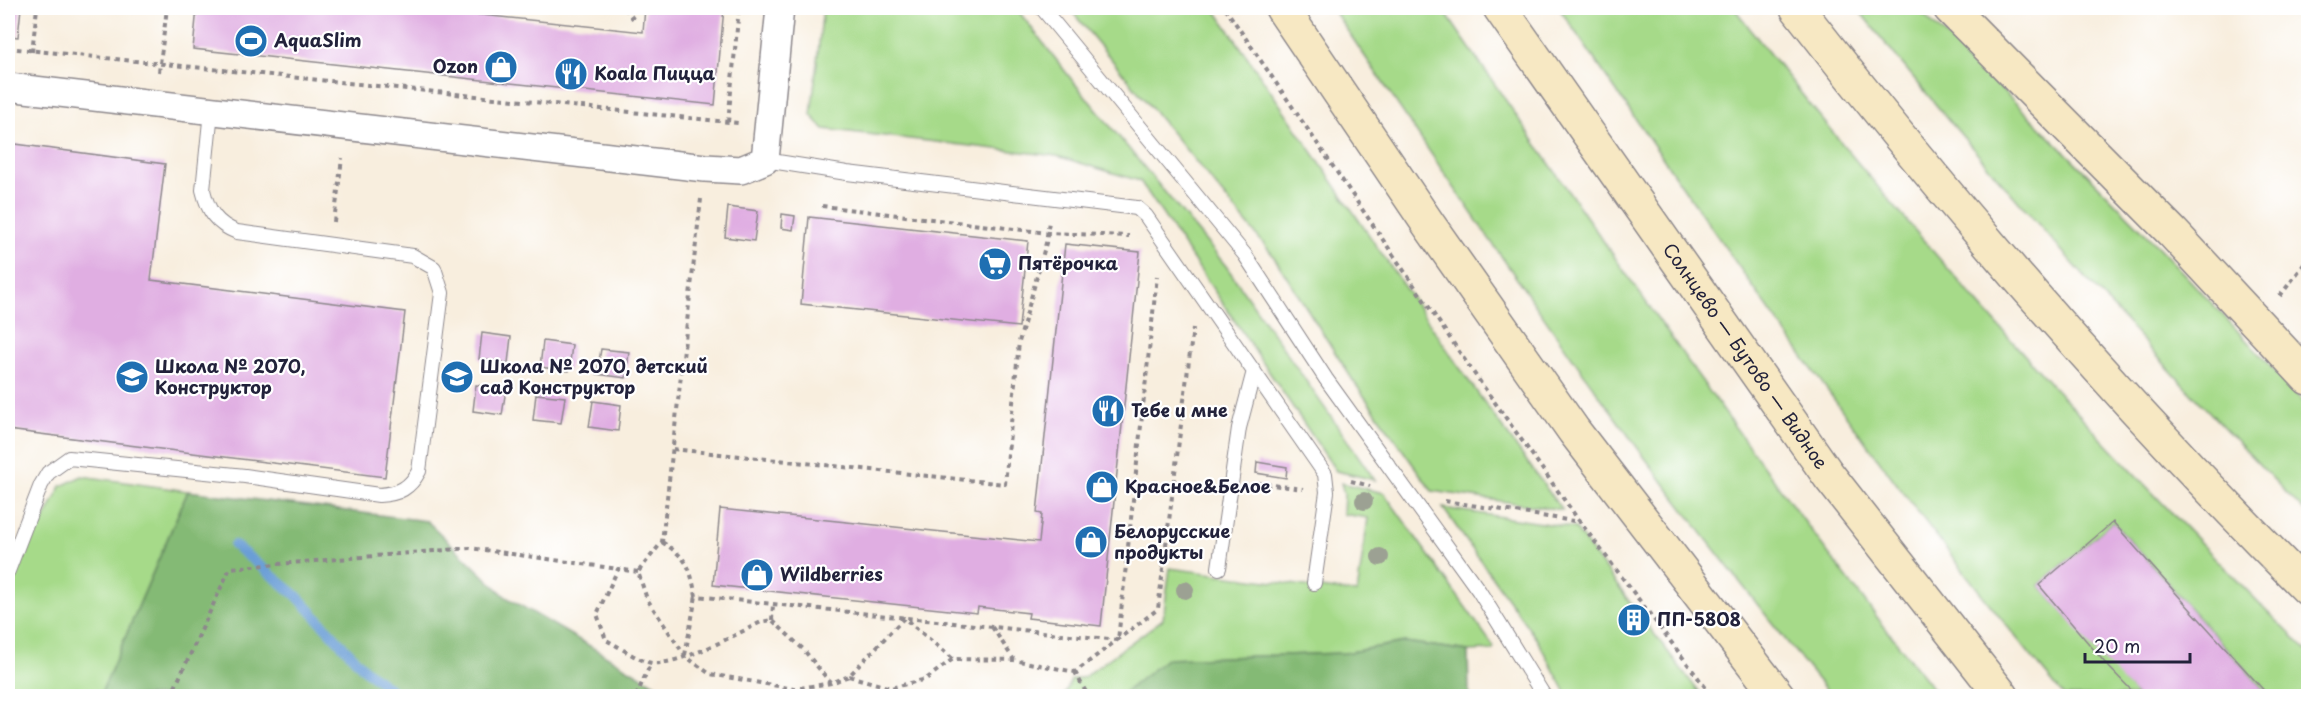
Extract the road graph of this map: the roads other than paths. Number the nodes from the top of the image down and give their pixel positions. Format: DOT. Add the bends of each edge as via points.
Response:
graph roads {
  1 [pos="780,8"];
  2 [pos="1042,8"];
  3 [pos="1282,8"];
  4 [pos="1500,8"];
  5 [pos="1797,8"];
  6 [pos="1950,8"];
  7 [pos="18,88"];
  8 [pos="211,111"];
  9 [pos="765,160"];
  10 [pos="1254,371"];
  11 [pos="2308,378"];
  12 [pos="1219,568"];
  13 [pos="8,571"];
  14 [pos="1314,583"];
  15 [pos="2308,589"];
  16 [pos="1544,696"];
  17 [pos="1778,696"];
  18 [pos="2002,696"];
  1 -- 9 [label="street"];
  2 -- 16 [label="lane" via="1245,255 1326,379 1479,591"];
  3 -- 17 [label="main road" via="1567,421"];
  4 -- 18 [label="main road, Солнцево — Бутово — Видное" via="1829,476"];
  5 -- 15 [label="main road" via="1918,160 2069,338"];
  6 -- 11 [label="main road" via="2173,233"];
  7 -- 8 [label="street"];
  8 -- 9 [label="street" via="705,168 741,170"];
  8 -- 13 [label="lane" via="203,190 218,222 237,232 413,256 427,262 438,276 441,293 419,471 399,493 379,495 234,475 69,459 44,479"];
  9 -- 10 [label="lane" via="1129,205 1146,216"];
  10 -- 12 [label="lane" via="1239,428"];
  10 -- 14 [label="lane" via="1324,474 1328,492"];
}
